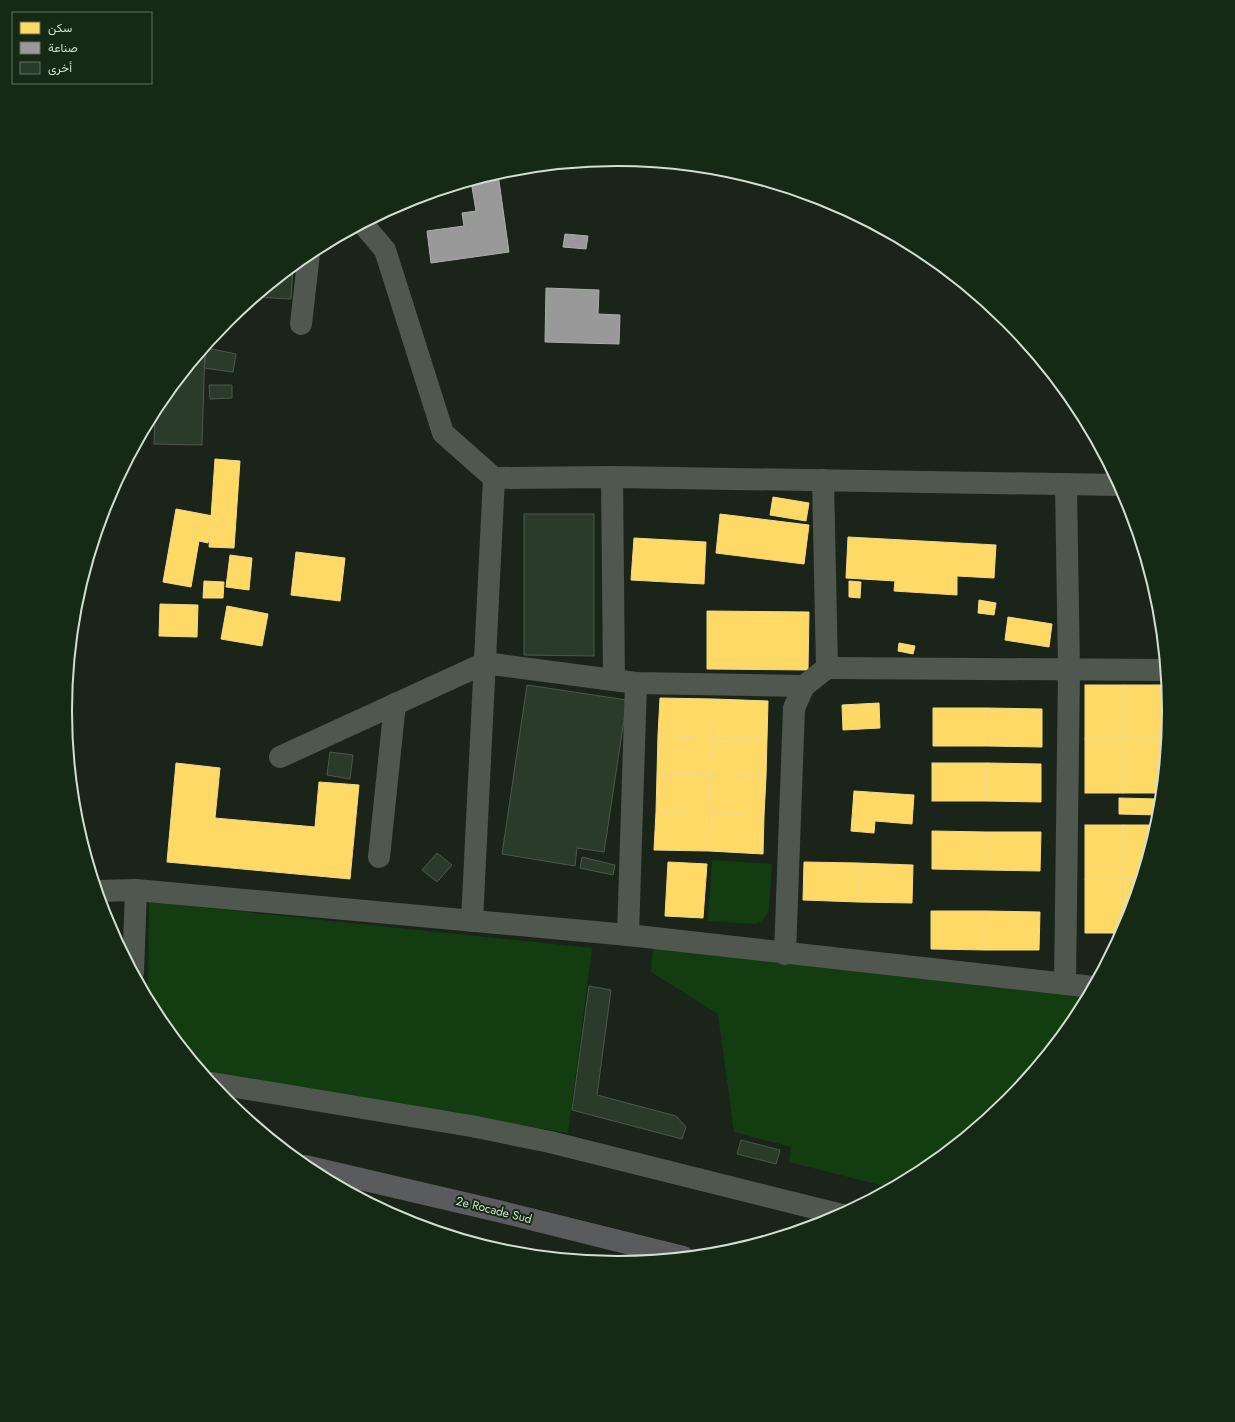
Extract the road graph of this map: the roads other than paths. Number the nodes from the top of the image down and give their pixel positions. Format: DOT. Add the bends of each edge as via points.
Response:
graph roads {
  1 [pos="366,228"];
  2 [pos="308,261"];
  3 [pos="301,324"];
  4 [pos="612,477"];
  5 [pos="494,478"];
  6 [pos="823,480"];
  7 [pos="1066,485"];
  8 [pos="1114,486"];
  9 [pos="485,663"];
  10 [pos="827,668"];
  11 [pos="1069,670"];
  12 [pos="1161,670"];
  13 [pos="614,680"];
  14 [pos="636,683"];
  15 [pos="804,686"];
  16 [pos="395,704"];
  17 [pos="280,757"];
  18 [pos="379,857"];
  19 [pos="136,890"];
  20 [pos="103,891"];
  21 [pos="472,921"];
  22 [pos="628,935"];
  23 [pos="785,954"];
  24 [pos="134,964"];
  25 [pos="1065,984"];
  26 [pos="1088,987"];
  27 [pos="221,1085"];
  28 [pos="323,1170"];
  29 [pos="833,1212"];
  30 [pos="669,1254"];
  1 -- 5 [label="street" via="384,250 443,433"];
  2 -- 3 [label="street"];
  4 -- 5 [label="street"];
  4 -- 6 [label="street"];
  4 -- 13 [label="street"];
  5 -- 9 [label="street"];
  6 -- 7 [label="street"];
  6 -- 10 [label="street"];
  7 -- 8 [label="street"];
  7 -- 11 [label="street"];
  9 -- 13 [label="street"];
  9 -- 16 [label="street"];
  9 -- 21 [label="street"];
  10 -- 11 [label="street"];
  10 -- 15 [label="street"];
  11 -- 12 [label="street"];
  11 -- 25 [label="street"];
  13 -- 14 [label="street"];
  14 -- 15 [label="street"];
  14 -- 22 [label="street"];
  15 -- 23 [label="street" via="794,708"];
  16 -- 17 [label="street"];
  16 -- 18 [label="street"];
  19 -- 20 [label="street"];
  19 -- 21 [label="street"];
  19 -- 24 [label="street"];
  21 -- 22 [label="street"];
  22 -- 23 [label="street"];
  23 -- 25 [label="street"];
  25 -- 26 [label="street"];
  27 -- 29 [label="street" via="543,1140"];
  28 -- 30 [label="highway, 2e Rocade Sud"];
}
